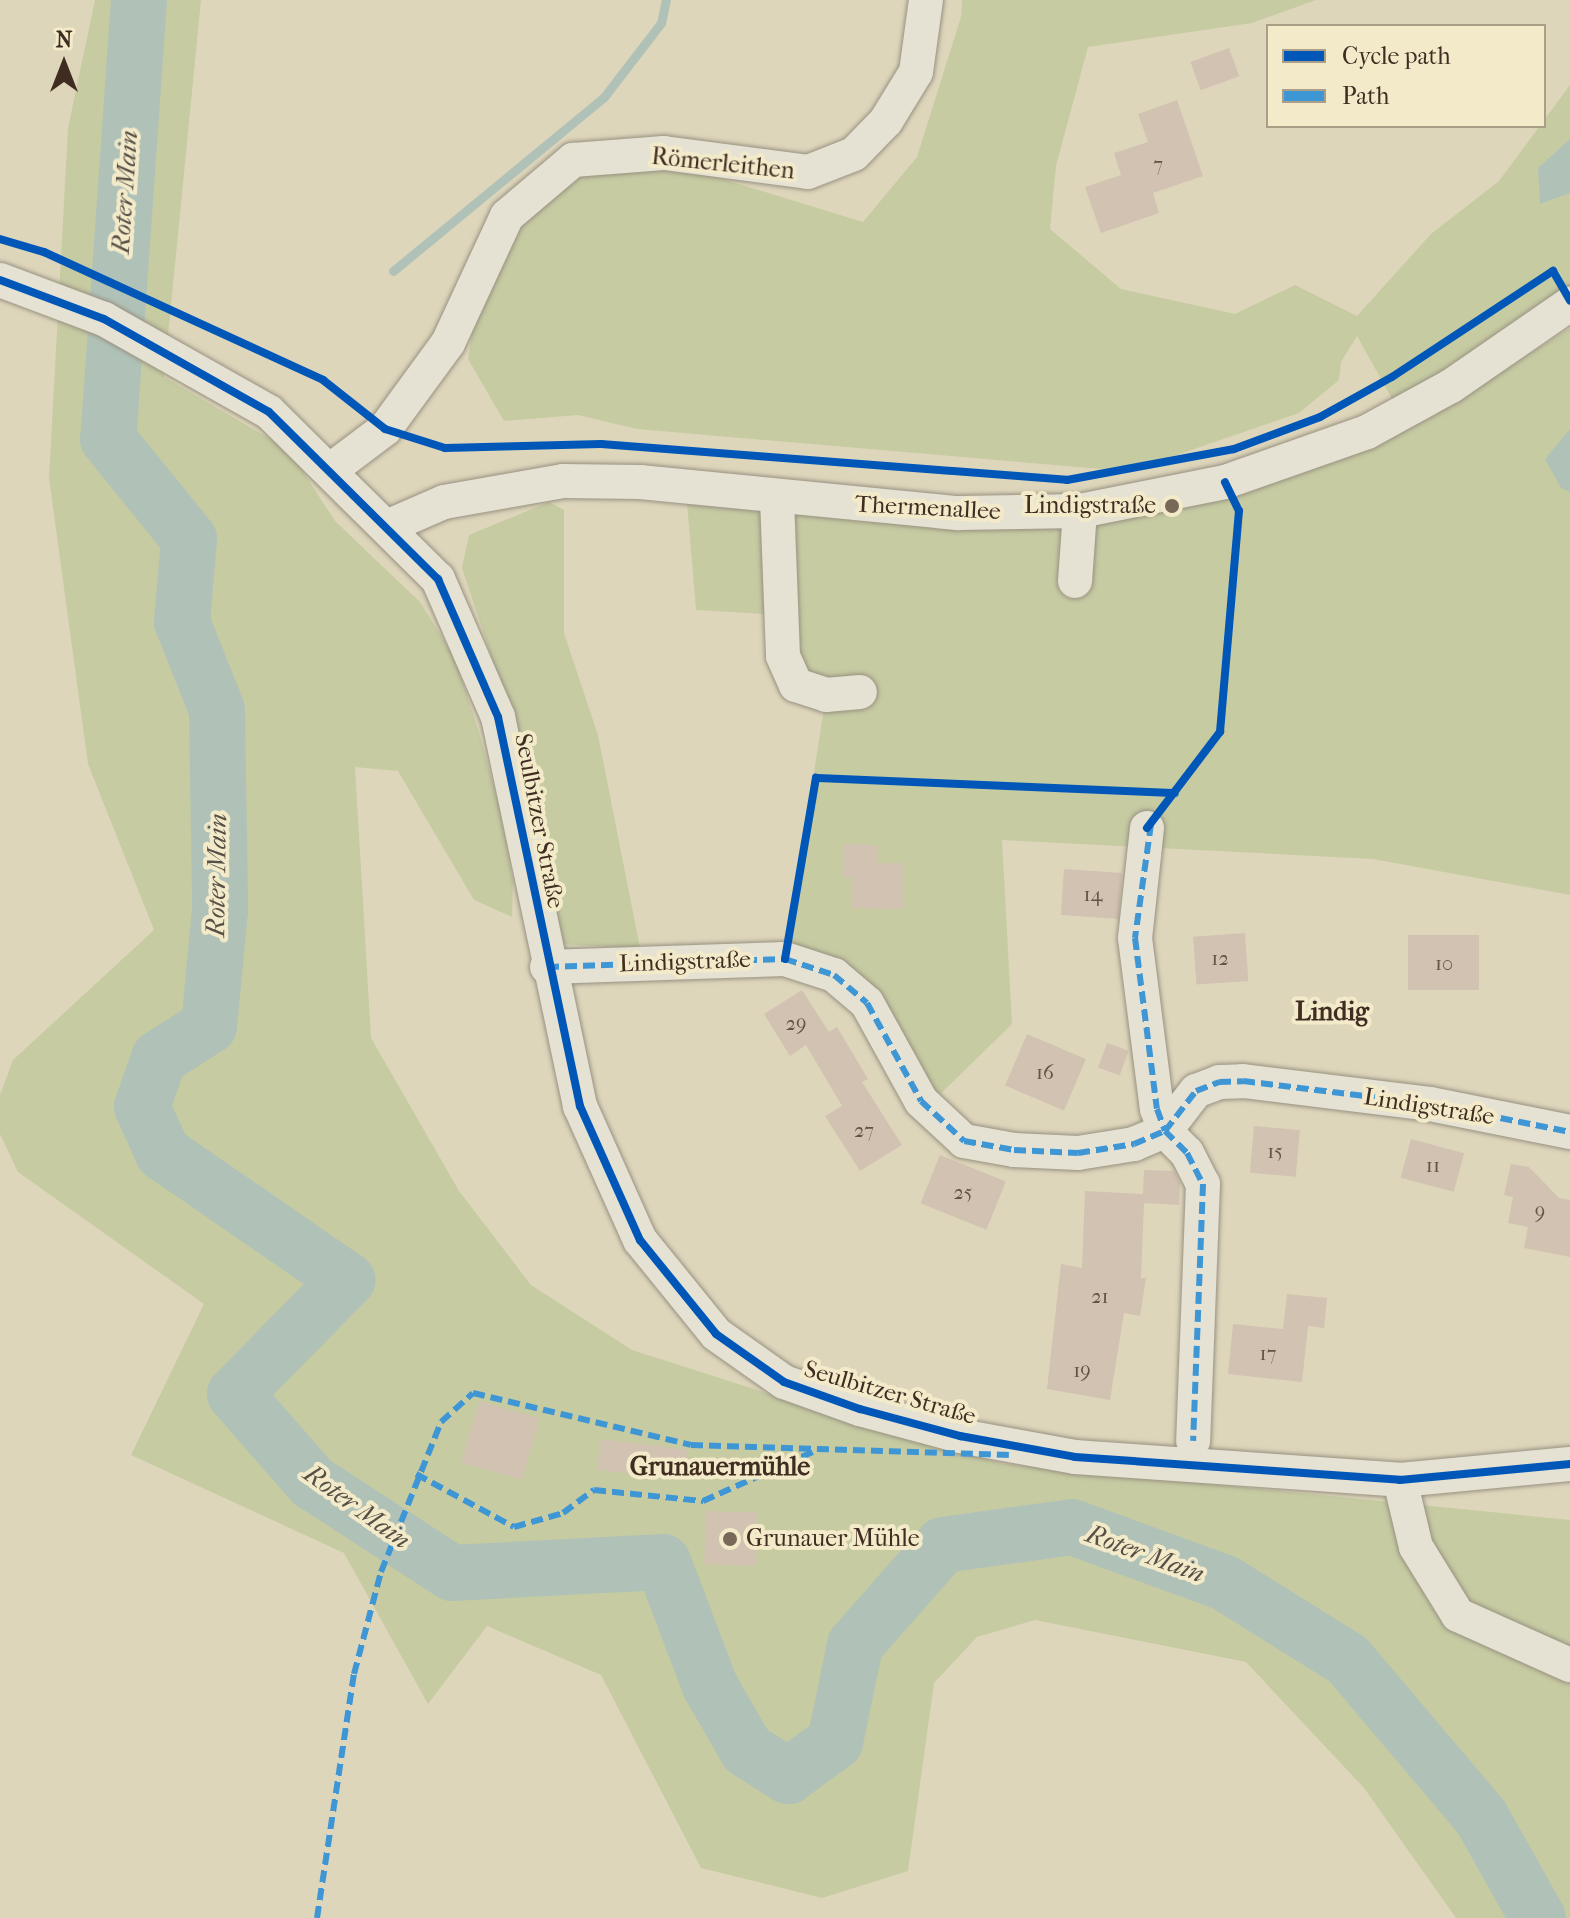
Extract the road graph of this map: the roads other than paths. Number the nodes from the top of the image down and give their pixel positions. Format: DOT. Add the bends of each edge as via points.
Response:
graph roads {
  1 [pos="926,0"];
  2 [pos="0,280"];
  3 [pos="1570,304"];
  4 [pos="332,469"];
  5 [pos="777,499"];
  6 [pos="1080,511"];
  7 [pos="389,526"];
  8 [pos="1075,581"];
  9 [pos="860,692"];
  10 [pos="1147,828"];
  11 [pos="547,967"];
  12 [pos="1165,1131"];
  13 [pos="1570,1132"];
  14 [pos="1193,1441"];
  15 [pos="1570,1464"];
  16 [pos="1400,1480"];
  17 [pos="1570,1665"];
  1 -- 4 [label="street, Römerleithen" via="916,72 886,121 854,154 808,172 664,153 573,160 507,216 448,343 385,429"];
  2 -- 4 [label="street, Seulbitzer Straße" via="104,319 173,356 269,412"];
  3 -- 6 [label="street, Thermenallee" via="1451,386 1367,432 1225,482"];
  4 -- 7 [label="street, Seulbitzer Straße"];
  5 -- 6 [label="street, Thermenallee" via="959,513"];
  5 -- 7 [label="street, Thermenallee" via="640,482 563,481 444,502"];
  5 -- 9 [label="street" via="783,656 796,685 826,695"];
  6 -- 8 [label="street"];
  7 -- 11 [label="street, Seulbitzer Straße" via="438,579 498,717"];
  10 -- 12 [label="street" via="1135,938 1157,1109"];
  11 -- 12 [label="street, Lindigstraße" via="785,959 834,975 867,1003 921,1101 964,1141 1078,1153 1134,1144"];
  11 -- 16 [label="street, Seulbitzer Straße" via="580,1106 640,1240 716,1334 784,1382 960,1436 1075,1457"];
  12 -- 13 [label="street, Lindigstraße" via="1196,1091 1219,1082 1243,1081 1430,1104"];
  12 -- 14 [label="street" via="1187,1153 1203,1184"];
  15 -- 16 [label="street, Seulbitzer Straße"];
  16 -- 17 [label="street" via="1416,1547 1458,1615"];
}
